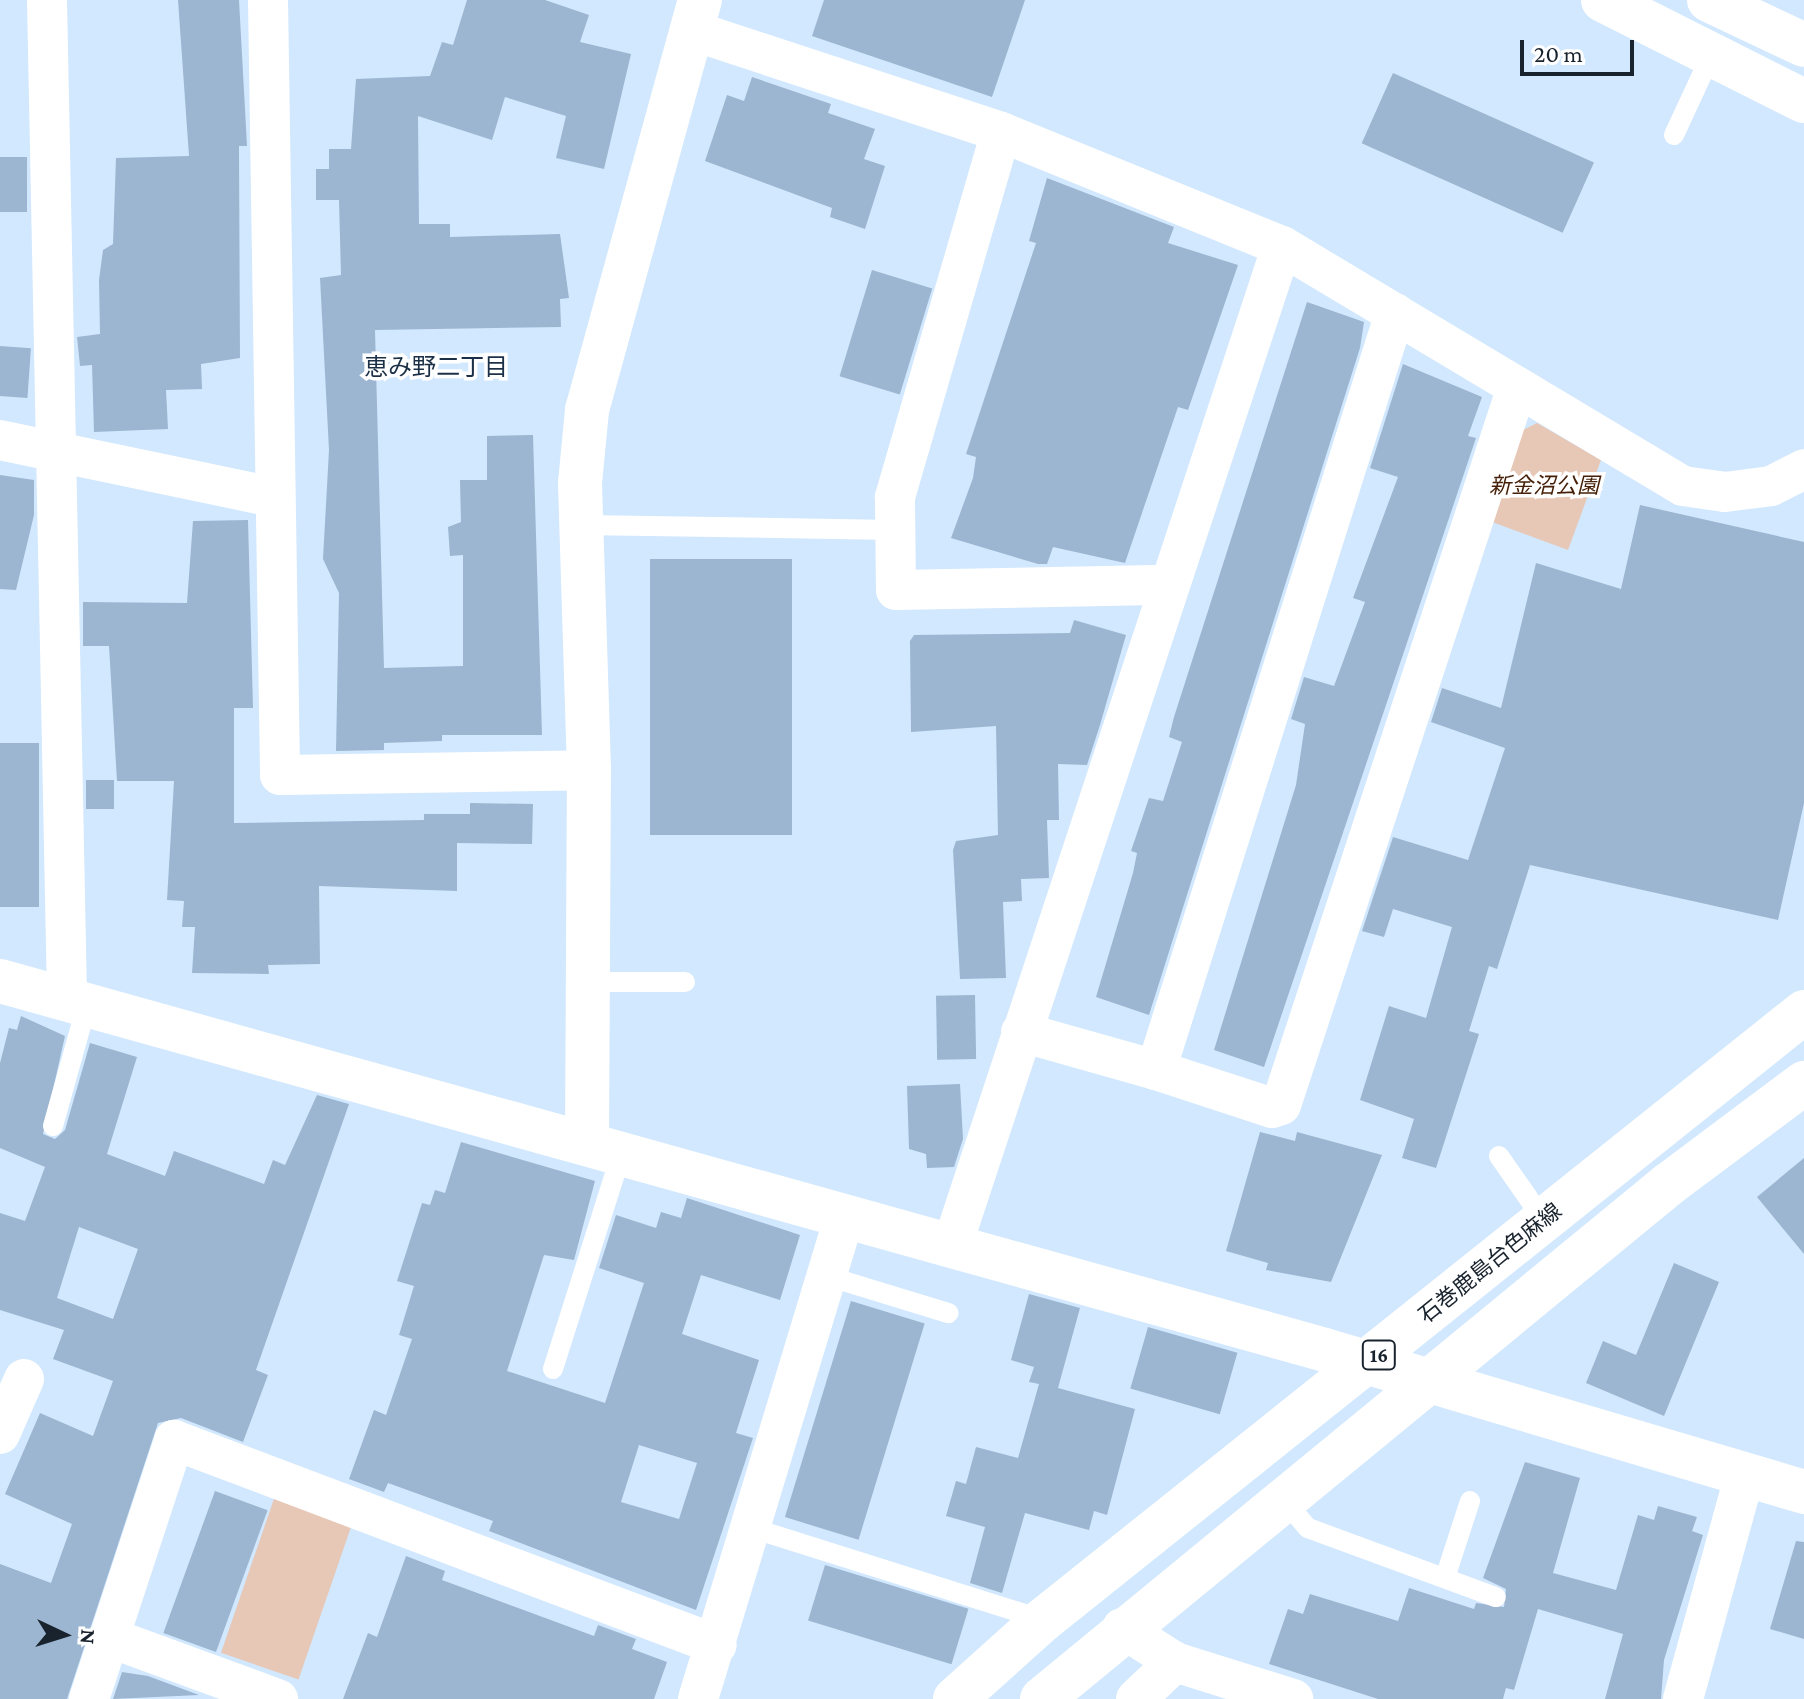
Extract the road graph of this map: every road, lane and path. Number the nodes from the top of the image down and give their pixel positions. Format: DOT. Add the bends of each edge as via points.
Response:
graph roads {
  1 [pos="47,0"];
  2 [pos="268,0"];
  3 [pos="1603,0"];
  4 [pos="1709,0"];
  5 [pos="696,15"];
  6 [pos="1804,45"];
  7 [pos="1712,53"];
  8 [pos="1804,101"];
  9 [pos="1001,132"];
  10 [pos="1674,135"];
  11 [pos="1282,246"];
  12 [pos="1395,313"];
  13 [pos="1517,387"];
  14 [pos="0,440"];
  15 [pos="55,453"];
  16 [pos="1804,469"];
  17 [pos="272,497"];
  18 [pos="582,525"];
  19 [pos="894,530"];
  20 [pos="1168,585"];
  21 [pos="589,770"];
  22 [pos="0,981"];
  23 [pos="589,982"];
  24 [pos="685,982"];
  25 [pos="77,1001"];
  26 [pos="1804,1012"];
  27 [pos="1021,1032"];
  28 [pos="1156,1070"];
  29 [pos="1804,1083"];
  30 [pos="53,1126"];
  31 [pos="604,1147"];
  32 [pos="1499,1156"];
  33 [pos="845,1215"];
  34 [pos="1543,1219"];
  35 [pos="952,1246"];
  36 [pos="827,1276"];
  37 [pos="948,1313"];
  38 [pos="1370,1363"];
  39 [pos="553,1369"];
  40 [pos="24,1379"];
  41 [pos="1433,1381"];
  42 [pos="0,1434"];
  43 [pos="1745,1474"];
  44 [pos="1804,1492"];
  45 [pos="1285,1501"];
  46 [pos="1470,1501"];
  47 [pos="752,1528"];
  48 [pos="1445,1578"];
  49 [pos="1496,1597"];
  50 [pos="1043,1620"];
  51 [pos="1122,1628"];
  52 [pos="111,1638"];
  53 [pos="717,1645"];
  54 [pos="1175,1662"];
  55 [pos="89,1699"];
  56 [pos="278,1699"];
  57 [pos="698,1699"];
  58 [pos="955,1699"];
  59 [pos="1042,1699"];
  60 [pos="1136,1699"];
  61 [pos="1293,1699"];
  62 [pos="1683,1699"];
  1 -- 15 [label="street"];
  2 -- 17 [label="street"];
  3 -- 7 [label="street"];
  4 -- 6 [label="street"];
  5 -- 9 [label="street"];
  5 -- 18 [label="street" via="603,333 587,410"];
  7 -- 8 [label="street"];
  7 -- 10 [label="lane"];
  9 -- 11 [label="street"];
  9 -- 19 [label="street" via="895,498"];
  11 -- 12 [label="street"];
  11 -- 20 [label="street"];
  12 -- 13 [label="street"];
  12 -- 28 [label="street"];
  13 -- 16 [label="street" via="1683,486 1725,492 1771,486"];
  13 -- 28 [label="street" via="1281,1105 1272,1108"];
  14 -- 15 [label="street"];
  15 -- 17 [label="street"];
  15 -- 25 [label="street"];
  17 -- 21 [label="street" via="280,775"];
  18 -- 19 [label="lane"];
  18 -- 21 [label="street"];
  19 -- 20 [label="street" via="896,590"];
  20 -- 27 [label="street"];
  21 -- 23 [label="street"];
  22 -- 25 [label="street"];
  23 -- 24 [label="lane"];
  23 -- 31 [label="street"];
  25 -- 30 [label="lane"];
  25 -- 31 [label="street"];
  26 -- 34 [label="street, 石巻鹿島台色麻線 / 16"];
  27 -- 28 [label="street"];
  27 -- 35 [label="street"];
  29 -- 41 [label="street, 16"];
  31 -- 33 [label="street"];
  31 -- 39 [label="lane"];
  32 -- 34 [label="lane"];
  33 -- 35 [label="street"];
  33 -- 36 [label="street"];
  34 -- 38 [label="street, 石巻鹿島台色麻線 / 16"];
  35 -- 38 [label="street"];
  36 -- 37 [label="lane"];
  36 -- 47 [label="street"];
  38 -- 41 [label="street"];
  38 -- 50 [label="street, 石巻鹿島台色麻線 / 16"];
  40 -- 42 [label="street"];
  41 -- 43 [label="street"];
  41 -- 45 [label="street, 16"];
  43 -- 44 [label="street"];
  43 -- 62 [label="street"];
  45 -- 48 [label="lane" via="1308,1528"];
  45 -- 51 [label="street, 16"];
  46 -- 48 [label="lane"];
  47 -- 50 [label="lane"];
  47 -- 53 [label="street"];
  48 -- 49 [label="lane"];
  50 -- 58 [label="street, 石巻鹿島台色麻線 / 16"];
  51 -- 54 [label="street"];
  51 -- 59 [label="street, 16"];
  52 -- 53 [label="street" via="174,1440"];
  52 -- 55 [label="street"];
  52 -- 56 [label="street"];
  53 -- 57 [label="street"];
  54 -- 60 [label="street"];
  54 -- 61 [label="street"];
}
